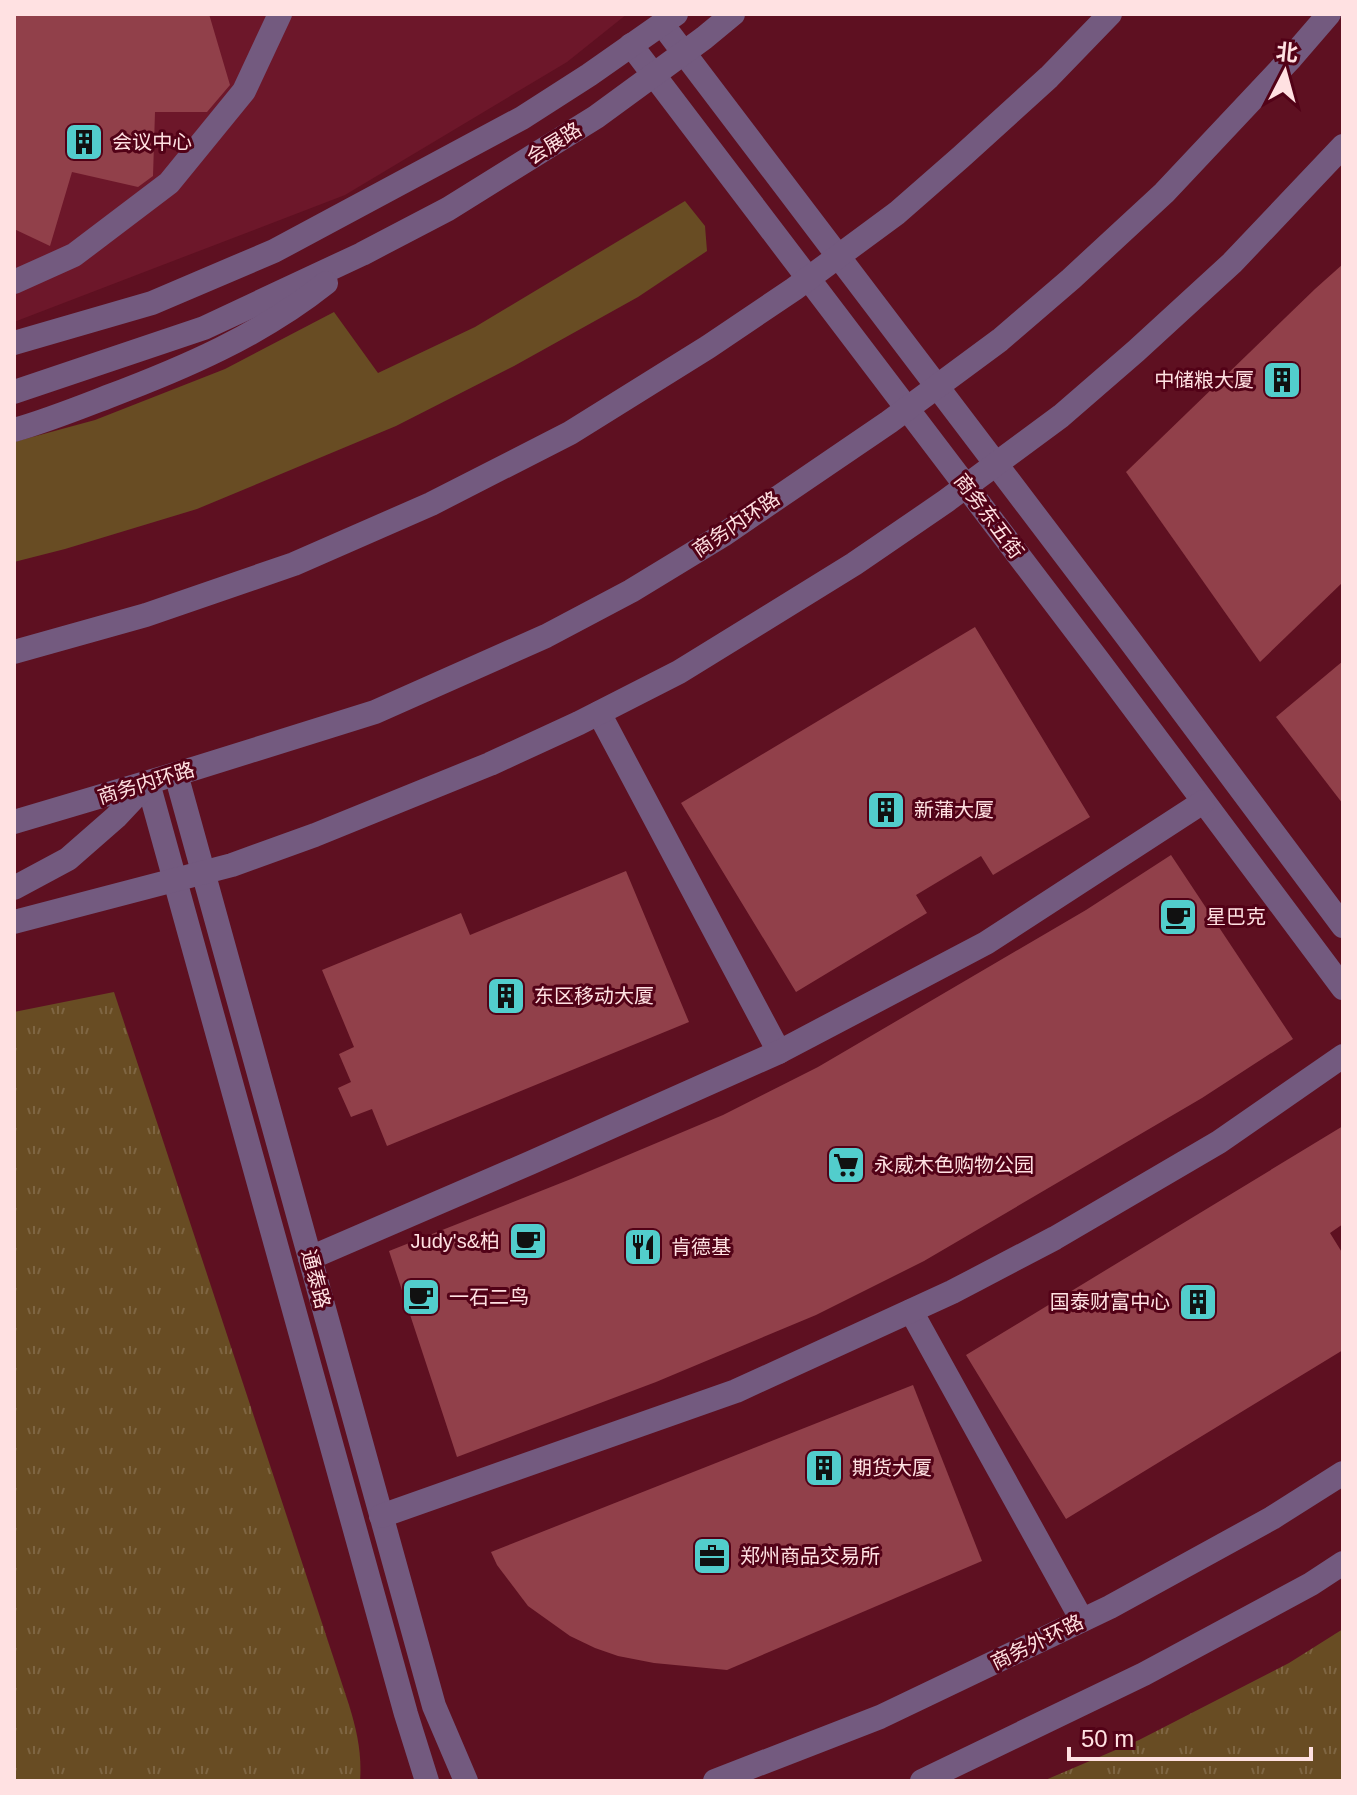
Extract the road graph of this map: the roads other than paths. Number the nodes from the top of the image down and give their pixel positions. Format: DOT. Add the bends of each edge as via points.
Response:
graph roads {
  1 [pos="280,14"];
  2 [pos="733,14"];
  3 [pos="1110,14"];
  4 [pos="1329,14"];
  5 [pos="669,19"];
  6 [pos="631,45"];
  7 [pos="684,53"];
  8 [pos="654,74"];
  9 [pos="1343,146"];
  10 [pos="362,254"];
  11 [pos="838,256"];
  12 [pos="809,278"];
  13 [pos="14,282"];
  14 [pos="14,343"];
  15 [pos="937,386"];
  16 [pos="14,392"];
  17 [pos="907,408"];
  18 [pos="14,430"];
  19 [pos="996,464"];
  20 [pos="967,486"];
  21 [pos="14,652"];
  22 [pos="599,713"];
  23 [pos="176,774"];
  24 [pos="148,783"];
  25 [pos="1203,802"];
  26 [pos="14,822"];
  27 [pos="203,873"];
  28 [pos="175,880"];
  29 [pos="14,888"];
  30 [pos="14,922"];
  31 [pos="1343,926"];
  32 [pos="1343,988"];
  33 [pos="779,1052"];
  34 [pos="1343,1056"];
  35 [pos="310,1258"];
  36 [pos="911,1311"];
  37 [pos="1343,1473"];
  38 [pos="381,1516"];
  39 [pos="1343,1563"];
  40 [pos="1082,1620"];
  41 [pos="427,1781"];
  42 [pos="466,1781"];
  43 [pos="715,1781"];
  44 [pos="922,1781"];
  1 -- 13 [label="street" via="244,91 169,183 74,255"];
  2 -- 7 [label="street, 会展路"];
  3 -- 11 [label="street" via="961,157"];
  4 -- 15 [label="street, 商务内环路" via="1164,193 1000,340"];
  5 -- 6 [label="street"];
  5 -- 7 [label="street, 商务东五街"];
  6 -- 8 [label="street, 商务东五街"];
  6 -- 14 [label="street" via="522,118 274,251 152,303"];
  7 -- 8 [label="street, 会展路"];
  7 -- 11 [label="street, 商务东五街"];
  8 -- 10 [label="street, 会展路" via="596,117 448,209"];
  8 -- 12 [label="street, 商务东五街"];
  9 -- 19 [label="street" via="1158,332"];
  10 -- 16 [label="street" via="204,328"];
  10 -- 18 [label="street" via="290,309 222,350"];
  11 -- 12 [label="street"];
  11 -- 15 [label="street, 商务东五街"];
  12 -- 17 [label="street, 商务东五街"];
  12 -- 21 [label="street" via="570,433 431,504 222,590"];
  15 -- 17 [label="street, 商务内环路"];
  15 -- 19 [label="street, 商务东五街"];
  17 -- 20 [label="street, 商务东五街"];
  17 -- 23 [label="street, 商务内环路" via="723,535 546,636 375,712"];
  19 -- 20 [label="street"];
  19 -- 31 [label="street, 商务东五街"];
  20 -- 22 [label="street" via="854,564 679,672"];
  20 -- 25 [label="street, 商务东五街"];
  22 -- 27 [label="street" via="413,797"];
  22 -- 33 [label="street"];
  23 -- 24 [label="street, 商务内环路"];
  23 -- 27 [label="street, 通泰路"];
  24 -- 26 [label="street, 商务内环路"];
  24 -- 28 [label="street, 通泰路"];
  24 -- 29 [label="street" via="68,859"];
  25 -- 32 [label="street, 商务东五街"];
  25 -- 33 [label="street" via="986,943"];
  27 -- 28 [label="street"];
  27 -- 35 [label="street, 通泰路"];
  28 -- 30 [label="street"];
  28 -- 41 [label="street, 通泰路"];
  33 -- 35 [label="street"];
  34 -- 36 [label="street" via="1219,1142 1055,1238"];
  35 -- 38 [label="street, 通泰路"];
  36 -- 38 [label="street" via="736,1391"];
  36 -- 40 [label="street"];
  37 -- 40 [label="street, 商务外环路" via="1272,1518"];
  38 -- 42 [label="street, 通泰路" via="434,1706"];
  39 -- 44 [label="street" via="1144,1674"];
  40 -- 43 [label="street, 商务外环路" via="880,1717"];
}
